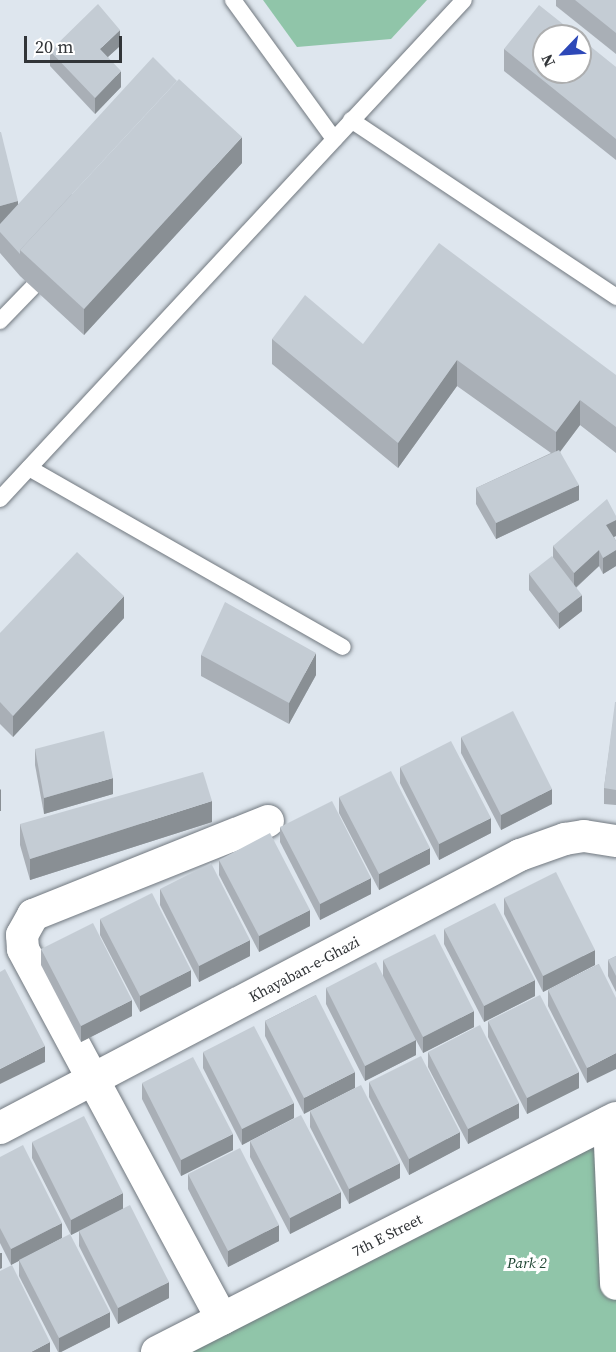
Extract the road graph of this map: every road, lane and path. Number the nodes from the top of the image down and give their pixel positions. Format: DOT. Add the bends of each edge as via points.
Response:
graph roads {
  1 [pos="233,0"];
  2 [pos="464,0"];
  3 [pos="351,120"];
  4 [pos="334,139"];
  5 [pos="33,287"];
  6 [pos="616,297"];
  7 [pos="0,321"];
  8 [pos="29,468"];
  9 [pos="0,499"];
  10 [pos="343,647"];
  11 [pos="268,821"];
  12 [pos="616,841"];
  13 [pos="92,1081"];
  14 [pos="613,1120"];
  15 [pos="0,1128"];
  16 [pos="616,1284"];
  17 [pos="222,1320"];
  18 [pos="157,1352"];
  1 -- 4 [label="lane"];
  2 -- 3 [label="lane"];
  3 -- 4 [label="lane"];
  3 -- 6 [label="lane"];
  4 -- 8 [label="lane"];
  5 -- 7 [label="lane"];
  8 -- 9 [label="lane"];
  8 -- 10 [label="lane"];
  11 -- 13 [label="street" via="33,915 25,926 23,950"];
  12 -- 13 [label="street, Khayaban-e-Ghazi" via="584,836 520,855"];
  13 -- 15 [label="street, Khayaban-e-Ghazi"];
  13 -- 17 [label="street"];
  14 -- 16 [label="street"];
  14 -- 17 [label="street, 7th E Street"];
  17 -- 18 [label="street, 7th E Street"];
}
